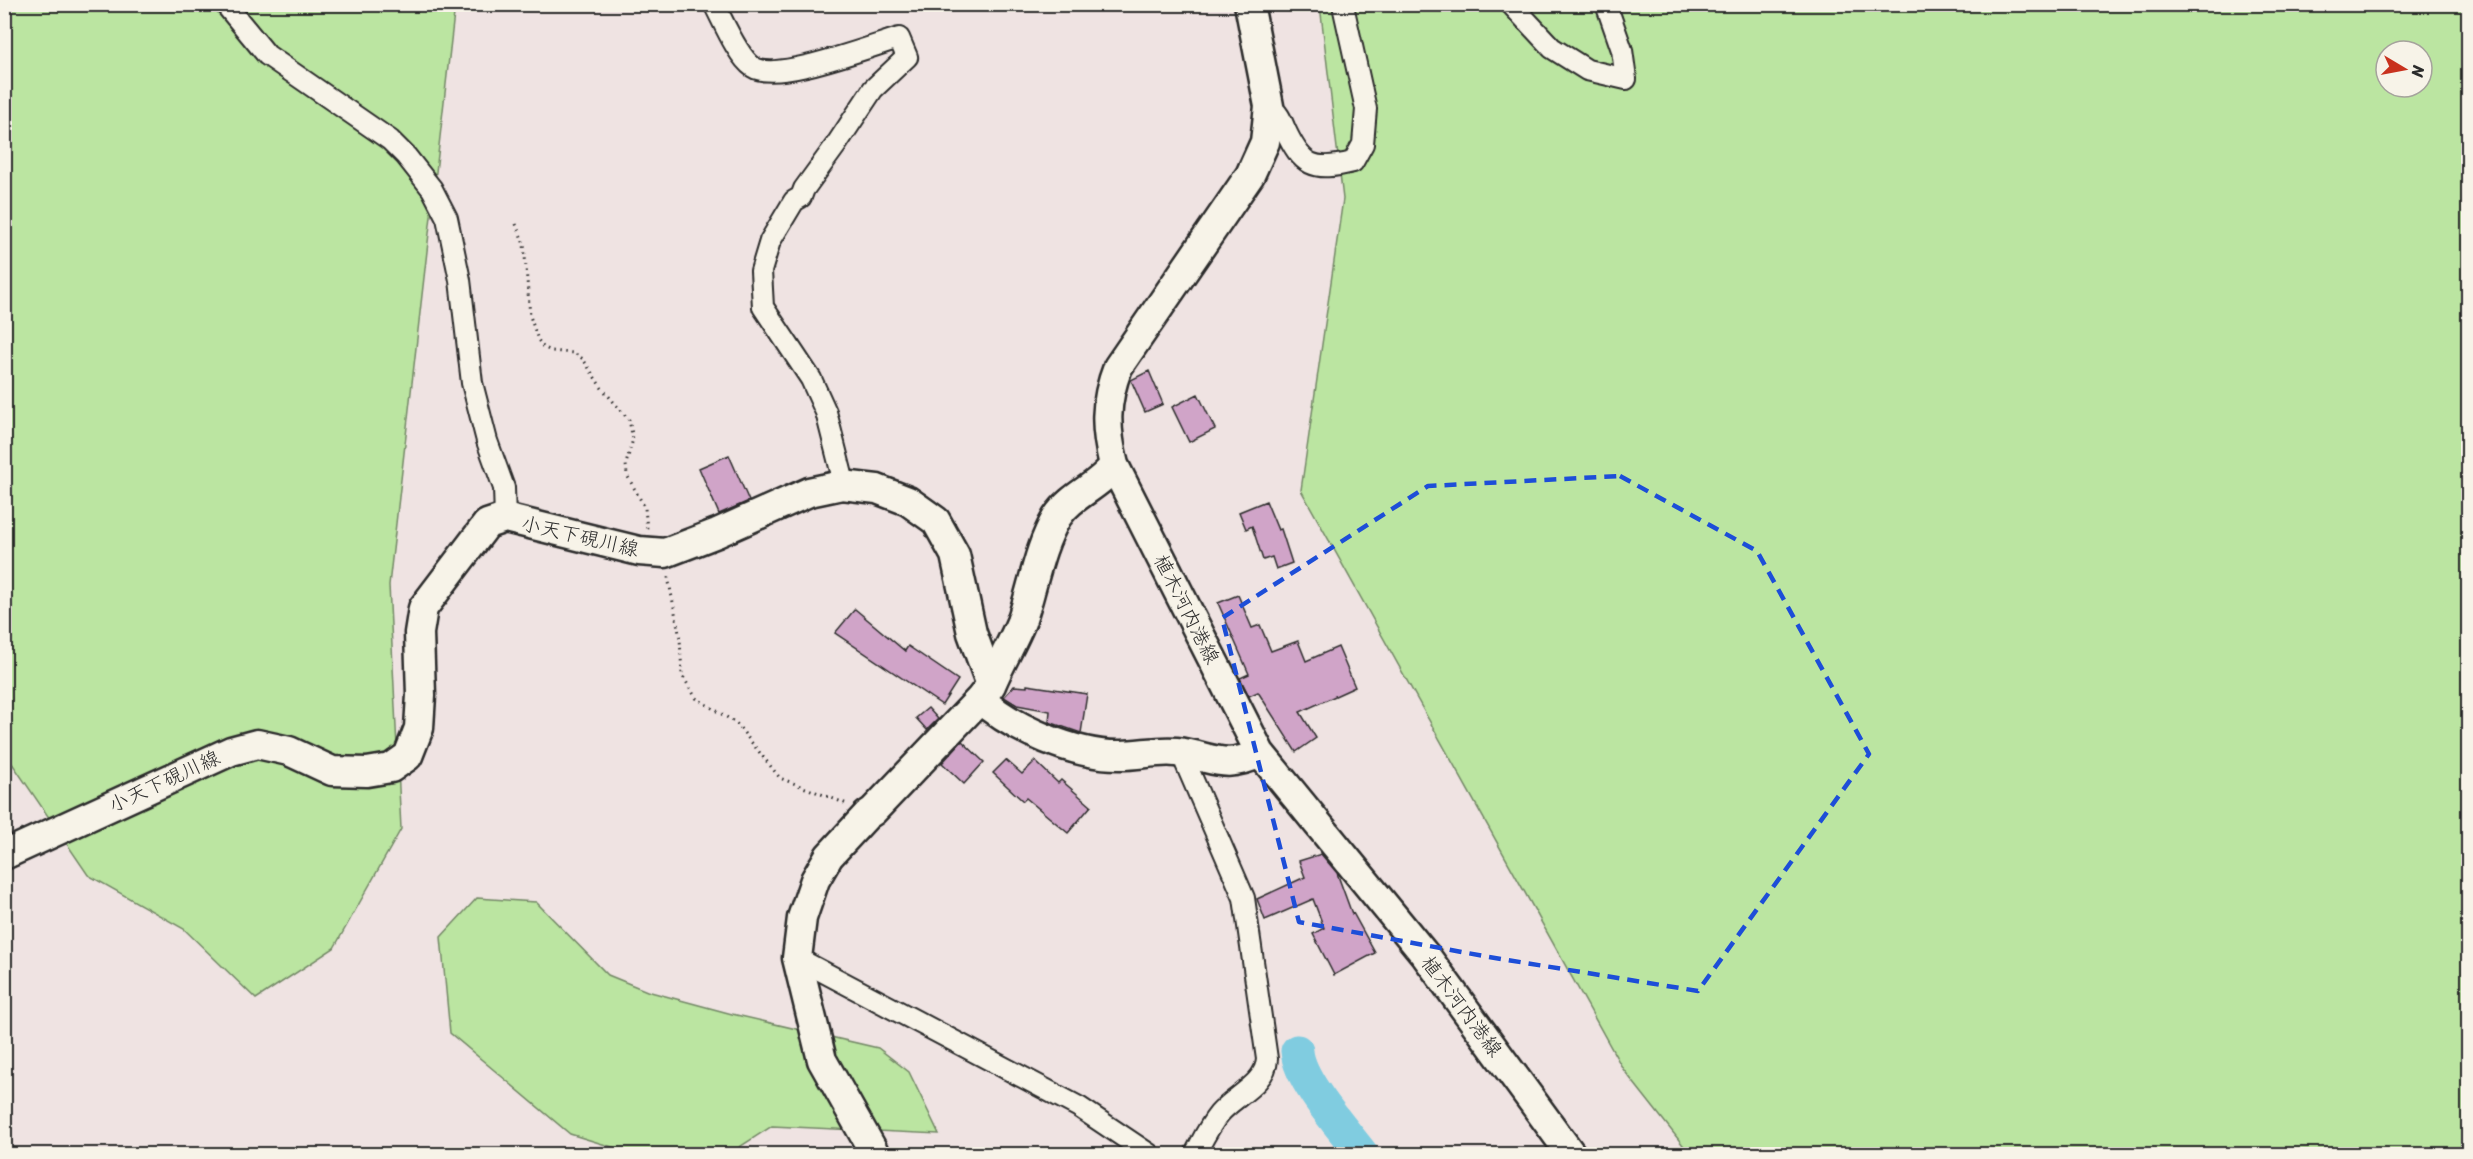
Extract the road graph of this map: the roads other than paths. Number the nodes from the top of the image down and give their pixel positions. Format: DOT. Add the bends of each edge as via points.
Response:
graph roads {
  1 [pos="225,4"];
  2 [pos="714,4"];
  3 [pos="1250,4"];
  4 [pos="1345,4"];
  5 [pos="1511,4"];
  6 [pos="1606,4"];
  7 [pos="1269,106"];
  8 [pos="1114,465"];
  9 [pos="842,485"];
  10 [pos="505,518"];
  11 [pos="986,692"];
  12 [pos="1260,753"];
  13 [pos="1185,754"];
  14 [pos="4,855"];
  15 [pos="797,958"];
  16 [pos="875,1155"];
  17 [pos="1149,1155"];
  18 [pos="1195,1155"];
  19 [pos="1571,1155"];
  1 -- 10 [label="street" via="267,55 390,141 432,189 447,218 472,383 504,488"];
  2 -- 9 [label="street" via="754,69 780,71 813,65 899,38 907,57 873,90 801,197 794,201 770,241 761,271 764,307 811,379 826,412"];
  3 -- 7 [label="main road, 植木河内港線"];
  4 -- 7 [label="street" via="1366,109 1363,144 1353,162 1333,167 1307,162 1296,154 1277,111"];
  5 -- 6 [label="street" via="1552,48 1587,70 1626,79 1622,50"];
  7 -- 8 [label="main road, 植木河内港線" via="1265,142 1250,175 1118,367 1110,387 1106,424"];
  8 -- 11 [label="main road" via="1105,478 1069,502 1057,517 1021,622"];
  8 -- 12 [label="main road, 植木河内港線"];
  9 -- 10 [label="main road, 小天下硯川線" via="809,492 665,553 642,552"];
  9 -- 11 [label="main road, 小天下硯川線" via="877,489 908,501 936,521 955,555"];
  10 -- 14 [label="main road, 小天下硯川線" via="487,524 423,608 419,633 419,728 408,756 391,768 332,771 289,751 257,744 231,751"];
  11 -- 13 [label="main road" via="992,710 1034,734 1079,751"];
  11 -- 15 [label="main road" via="829,856 815,880 802,918"];
  12 -- 13 [label="main road" via="1224,763"];
  12 -- 19 [label="main road, 植木河内港線" via="1426,956"];
  13 -- 18 [label="street" via="1244,898 1267,1059 1267,1069 1219,1113"];
  15 -- 16 [label="main road" via="822,1060"];
  15 -- 17 [label="street" via="1079,1107"];
}
